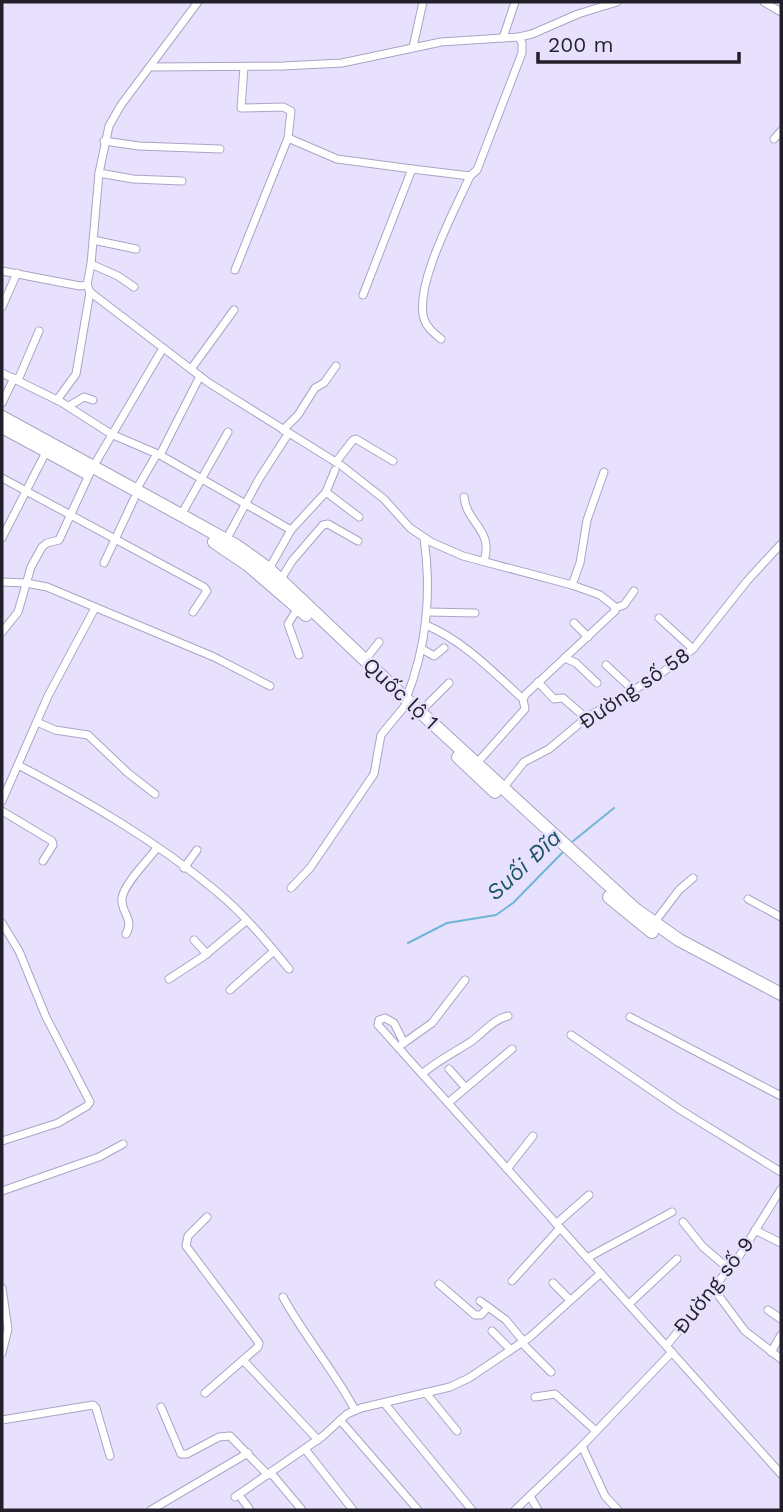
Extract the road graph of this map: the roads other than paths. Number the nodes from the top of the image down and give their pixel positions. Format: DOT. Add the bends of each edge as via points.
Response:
graph roads {
  1 [pos="198,2"];
  2 [pos="423,2"];
  3 [pos="515,2"];
  4 [pos="617,2"];
  5 [pos="764,2"];
  6 [pos="781,12"];
  7 [pos="519,37"];
  8 [pos="503,38"];
  9 [pos="413,47"];
  10 [pos="151,67"];
  11 [pos="244,67"];
  12 [pos="781,131"];
  13 [pos="288,138"];
  14 [pos="774,139"];
  15 [pos="104,141"];
  16 [pos="220,149"];
  17 [pos="412,169"];
  18 [pos="99,173"];
  19 [pos="470,176"];
  20 [pos="182,181"];
  21 [pos="93,240"];
  22 [pos="136,249"];
  23 [pos="91,264"];
  24 [pos="235,270"];
  25 [pos="2,271"];
  26 [pos="17,273"];
  27 [pos="134,287"];
  28 [pos="89,288"];
  29 [pos="363,295"];
  30 [pos="2,307"];
  31 [pos="234,310"];
  32 [pos="39,331"];
  33 [pos="441,339"];
  34 [pos="163,348"];
  35 [pos="335,366"];
  36 [pos="191,369"];
  37 [pos="2,373"];
  38 [pos="200,376"];
  39 [pos="16,379"];
  40 [pos="57,400"];
  41 [pos="93,400"];
  42 [pos="2,403"];
  43 [pos="69,406"];
  44 [pos="2,417"];
  45 [pos="2,427"];
  46 [pos="228,432"];
  47 [pos="285,432"];
  48 [pos="111,434"];
  49 [pos="47,452"];
  50 [pos="158,454"];
  51 [pos="393,461"];
  52 [pos="335,466"];
  53 [pos="91,471"];
  54 [pos="604,472"];
  55 [pos="2,478"];
  56 [pos="201,480"];
  57 [pos="26,491"];
  58 [pos="326,492"];
  59 [pos="135,495"];
  60 [pos="464,497"];
  61 [pos="245,504"];
  62 [pos="70,514"];
  63 [pos="181,515"];
  64 [pos="359,517"];
  65 [pos="291,530"];
  66 [pos="115,537"];
  67 [pos="2,538"];
  68 [pos="424,538"];
  69 [pos="226,540"];
  70 [pos="358,541"];
  71 [pos="781,544"];
  72 [pos="484,561"];
  73 [pos="104,563"];
  74 [pos="269,569"];
  75 [pos="281,579"];
  76 [pos="2,582"];
  77 [pos="26,583"];
  78 [pos="572,585"];
  79 [pos="634,591"];
  80 [pos="95,608"];
  81 [pos="298,608"];
  82 [pos="615,608"];
  83 [pos="193,612"];
  84 [pos="428,612"];
  85 [pos="475,613"];
  86 [pos="659,618"];
  87 [pos="574,623"];
  88 [pos="426,625"];
  89 [pos="2,632"];
  90 [pos="588,637"];
  91 [pos="379,642"];
  92 [pos="444,648"];
  93 [pos="422,649"];
  94 [pos="692,649"];
  95 [pos="299,656"];
  96 [pos="565,658"];
  97 [pos="365,660"];
  98 [pos="606,665"];
  99 [pos="538,682"];
  100 [pos="449,683"];
  101 [pos="597,683"];
  102 [pos="270,686"];
  103 [pos="633,690"];
  104 [pos="523,699"];
  105 [pos="405,703"];
  106 [pos="421,712"];
  107 [pos="586,718"];
  108 [pos="37,722"];
  109 [pos="477,763"];
  110 [pos="18,765"];
  111 [pos="503,788"];
  112 [pos="155,794"];
  113 [pos="2,801"];
  114 [pos="2,811"];
  115 [pos="559,845"];
  116 [pos="157,848"];
  117 [pos="197,850"];
  118 [pos="570,855"];
  119 [pos="43,861"];
  120 [pos="184,868"];
  121 [pos="693,878"];
  122 [pos="291,888"];
  123 [pos="748,899"];
  124 [pos="781,917"];
  125 [pos="246,921"];
  126 [pos="2,923"];
  127 [pos="654,924"];
  128 [pos="126,934"];
  129 [pos="194,940"];
  130 [pos="274,951"];
  131 [pos="207,954"];
  132 [pos="289,969"];
  133 [pos="169,979"];
  134 [pos="465,980"];
  135 [pos="230,990"];
  136 [pos="781,994"];
  137 [pos="781,1002"];
  138 [pos="508,1016"];
  139 [pos="631,1017"];
  140 [pos="571,1035"];
  141 [pos="512,1049"];
  142 [pos="449,1069"];
  143 [pos="422,1074"];
  144 [pos="465,1087"];
  145 [pos="781,1096"];
  146 [pos="448,1103"];
  147 [pos="533,1136"];
  148 [pos="2,1141"];
  149 [pos="123,1144"];
  150 [pos="507,1169"];
  151 [pos="781,1172"];
  152 [pos="781,1189"];
  153 [pos="2,1191"];
  154 [pos="589,1195"];
  155 [pos="672,1212"];
  156 [pos="207,1217"];
  157 [pos="683,1222"];
  158 [pos="558,1226"];
  159 [pos="755,1230"];
  160 [pos="781,1243"];
  161 [pos="587,1258"];
  162 [pos="677,1259"];
  163 [pos="729,1269"];
  164 [pos="601,1273"];
  165 [pos="512,1281"];
  166 [pos="553,1283"];
  167 [pos="439,1284"];
  168 [pos="713,1289"];
  169 [pos="2,1290"];
  170 [pos="283,1297"];
  171 [pos="570,1300"];
  172 [pos="480,1301"];
  173 [pos="629,1304"];
  174 [pos="488,1307"];
  175 [pos="768,1310"];
  176 [pos="781,1319"];
  177 [pos="492,1331"];
  178 [pos="781,1335"];
  179 [pos="4,1338"];
  180 [pos="523,1342"];
  181 [pos="669,1348"];
  182 [pos="510,1349"];
  183 [pos="771,1352"];
  184 [pos="2,1353"];
  185 [pos="781,1359"];
  186 [pos="243,1360"];
  187 [pos="551,1372"];
  188 [pos="205,1393"];
  189 [pos="426,1393"];
  190 [pos="535,1397"];
  191 [pos="385,1404"];
  192 [pos="162,1406"];
  193 [pos="355,1410"];
  194 [pos="2,1420"];
  195 [pos="340,1420"];
  196 [pos="457,1431"];
  197 [pos="596,1432"];
  198 [pos="318,1440"];
  199 [pos="582,1446"];
  200 [pos="305,1449"];
  201 [pos="248,1453"];
  202 [pos="110,1456"];
  203 [pos="269,1474"];
  204 [pos="781,1474"];
  205 [pos="530,1496"];
  206 [pos="151,1510"];
  207 [pos="250,1510"];
  208 [pos="302,1510"];
  209 [pos="353,1510"];
  210 [pos="418,1510"];
  211 [pos="472,1510"];
  212 [pos="515,1510"];
  213 [pos="538,1510"];
  214 [pos="618,1510"];
  1 -- 10 [label="street"];
  2 -- 9 [label="street"];
  3 -- 8 [label="street"];
  4 -- 7 [label="street"];
  5 -- 6 [label="street"];
  7 -- 8 [label="street"];
  7 -- 19 [label="street" via="522,53 478,167"];
  8 -- 9 [label="street"];
  9 -- 11 [label="street" via="342,63"];
  10 -- 11 [label="street"];
  10 -- 15 [label="street" via="121,105"];
  11 -- 13 [label="street" via="241,108 286,108 292,115"];
  12 -- 14 [label="street"];
  13 -- 17 [label="street" via="337,159"];
  13 -- 24 [label="street"];
  15 -- 16 [label="street"];
  15 -- 18 [label="street"];
  17 -- 19 [label="street"];
  17 -- 29 [label="street"];
  18 -- 20 [label="street"];
  18 -- 21 [label="street"];
  19 -- 33 [label="street" via="421,300 424,322"];
  21 -- 22 [label="street"];
  21 -- 23 [label="street"];
  23 -- 27 [label="street"];
  23 -- 28 [label="street"];
  25 -- 26 [label="street"];
  26 -- 28 [label="street"];
  26 -- 30 [label="street"];
  28 -- 34 [label="street"];
  28 -- 40 [label="street" via="76,374"];
  31 -- 36 [label="street"];
  32 -- 39 [label="street"];
  34 -- 36 [label="street"];
  34 -- 48 [label="street"];
  35 -- 47 [label="street"];
  36 -- 38 [label="street"];
  37 -- 39 [label="street"];
  38 -- 47 [label="street"];
  38 -- 50 [label="street"];
  39 -- 40 [label="street"];
  39 -- 42 [label="street"];
  40 -- 43 [label="street"];
  41 -- 43 [label="street" via="84,397"];
  43 -- 48 [label="street"];
  44 -- 53 [label="highway, Quốc lộ 1"];
  45 -- 49 [label="highway, Quốc lộ 1"];
  46 -- 56 [label="street"];
  47 -- 52 [label="street"];
  47 -- 61 [label="street"];
  48 -- 50 [label="street"];
  48 -- 53 [label="street"];
  49 -- 53 [label="highway, Quốc lộ 1"];
  49 -- 57 [label="street"];
  50 -- 56 [label="street"];
  50 -- 59 [label="street"];
  51 -- 52 [label="street" via="356,439"];
  52 -- 58 [label="street"];
  52 -- 68 [label="street" via="384,499"];
  53 -- 59 [label="highway, Quốc lộ 1"];
  53 -- 62 [label="street"];
  54 -- 78 [label="street"];
  55 -- 57 [label="street"];
  56 -- 61 [label="street"];
  56 -- 63 [label="street"];
  57 -- 62 [label="street"];
  57 -- 67 [label="street"];
  58 -- 64 [label="street"];
  58 -- 65 [label="street"];
  59 -- 63 [label="highway, Quốc lộ 1"];
  59 -- 66 [label="street"];
  59 -- 81 [label="highway, Quốc lộ 1" via="230,552"];
  60 -- 72 [label="street" via="487,543"];
  61 -- 65 [label="street"];
  61 -- 69 [label="street"];
  62 -- 66 [label="street"];
  62 -- 77 [label="street" via="60,540 42,548"];
  63 -- 69 [label="highway, Quốc lộ 1"];
  65 -- 74 [label="street"];
  66 -- 73 [label="street"];
  66 -- 83 [label="street" via="204,587 207,591"];
  68 -- 72 [label="street"];
  68 -- 84 [label="street"];
  69 -- 74 [label="highway, Quốc lộ 1"];
  70 -- 75 [label="street" via="323,525"];
  71 -- 94 [label="street, Đường số 58"];
  72 -- 78 [label="street"];
  74 -- 75 [label="highway, Quốc lộ 1"];
  75 -- 97 [label="highway, Quốc lộ 1"];
  76 -- 77 [label="street"];
  77 -- 80 [label="street"];
  77 -- 89 [label="street" via="18,612"];
  78 -- 82 [label="street" via="600,595"];
  79 -- 82 [label="street" via="624,605"];
  80 -- 102 [label="street" via="232,665"];
  80 -- 108 [label="street"];
  81 -- 95 [label="street" via="288,624"];
  81 -- 105 [label="highway, Quốc lộ 1"];
  82 -- 90 [label="street"];
  84 -- 85 [label="street"];
  84 -- 88 [label="street"];
  86 -- 94 [label="street"];
  87 -- 90 [label="street"];
  88 -- 93 [label="street"];
  88 -- 104 [label="street" via="469,651"];
  90 -- 96 [label="street"];
  91 -- 97 [label="street"];
  92 -- 93 [label="street" via="433,656"];
  93 -- 105 [label="street"];
  94 -- 103 [label="street, Đường số 58"];
  96 -- 99 [label="street"];
  96 -- 101 [label="street"];
  97 -- 105 [label="highway, Quốc lộ 1"];
  98 -- 103 [label="street"];
  99 -- 104 [label="street"];
  99 -- 107 [label="street" via="554,699 563,698"];
  100 -- 106 [label="street"];
  103 -- 107 [label="street, Đường số 58"];
  104 -- 109 [label="street" via="525,709"];
  105 -- 106 [label="highway, Quốc lộ 1"];
  105 -- 115 [label="highway, Quốc lộ 1"];
  105 -- 122 [label="street" via="381,735 374,774 310,868"];
  106 -- 109 [label="highway, Quốc lộ 1"];
  107 -- 111 [label="street, Đường số 58" via="549,749 524,762"];
  108 -- 110 [label="street"];
  108 -- 112 [label="street" via="88,735"];
  109 -- 111 [label="highway, Quốc lộ 1"];
  110 -- 113 [label="street"];
  110 -- 116 [label="street"];
  111 -- 115 [label="highway, Quốc lộ 1"];
  114 -- 119 [label="street" via="52,841"];
  115 -- 118 [label="highway, Quốc lộ 1"];
  116 -- 120 [label="street"];
  116 -- 128 [label="street" via="124,892 122,902 130,924"];
  117 -- 120 [label="street"];
  118 -- 127 [label="highway, Quốc lộ 1"];
  118 -- 137 [label="highway, Quốc lộ 1" via="632,918 667,943"];
  120 -- 125 [label="street"];
  121 -- 127 [label="street"];
  123 -- 124 [label="street"];
  125 -- 130 [label="street"];
  125 -- 131 [label="street"];
  126 -- 148 [label="street" via="90,1102 58,1122"];
  127 -- 136 [label="highway, Quốc lộ 1"];
  129 -- 131 [label="street"];
  130 -- 132 [label="street"];
  130 -- 135 [label="street"];
  131 -- 133 [label="street"];
  134 -- 143 [label="street" via="432,1023 401,1045"];
  138 -- 143 [label="street"];
  139 -- 145 [label="street"];
  140 -- 151 [label="street"];
  141 -- 144 [label="street"];
  142 -- 144 [label="street"];
  143 -- 146 [label="street"];
  144 -- 146 [label="street"];
  146 -- 150 [label="street"];
  147 -- 150 [label="street"];
  149 -- 153 [label="street"];
  150 -- 158 [label="street"];
  152 -- 159 [label="street, Đường số 9"];
  154 -- 158 [label="street"];
  155 -- 161 [label="street"];
  156 -- 186 [label="street" via="188,1236 186,1247 259,1343"];
  157 -- 163 [label="street"];
  158 -- 161 [label="street"];
  158 -- 165 [label="street"];
  159 -- 160 [label="street"];
  159 -- 163 [label="street, Đường số 9"];
  161 -- 164 [label="street"];
  162 -- 173 [label="street"];
  163 -- 168 [label="street, Đường số 9"];
  164 -- 171 [label="street"];
  164 -- 173 [label="street"];
  166 -- 171 [label="street"];
  167 -- 174 [label="street" via="475,1315"];
  168 -- 181 [label="street, Đường số 9"];
  168 -- 183 [label="street" via="746,1331"];
  169 -- 179 [label="street" via="8,1320"];
  170 -- 193 [label="street"];
  171 -- 180 [label="street"];
  172 -- 174 [label="street"];
  173 -- 181 [label="street"];
  174 -- 180 [label="street" via="506,1320"];
  175 -- 176 [label="street"];
  177 -- 182 [label="street"];
  178 -- 183 [label="street"];
  179 -- 184 [label="street"];
  180 -- 182 [label="street"];
  180 -- 187 [label="street"];
  181 -- 197 [label="street, Đường số 9"];
  181 -- 204 [label="street"];
  182 -- 189 [label="street" via="461,1382"];
  183 -- 185 [label="street"];
  186 -- 188 [label="street"];
  186 -- 198 [label="street"];
  189 -- 191 [label="street"];
  189 -- 196 [label="street"];
  190 -- 197 [label="street" via="555,1394"];
  191 -- 193 [label="street"];
  191 -- 211 [label="street"];
  192 -- 201 [label="street" via="181,1454 226,1435"];
  193 -- 195 [label="street"];
  194 -- 202 [label="street" via="93,1405"];
  195 -- 198 [label="street"];
  195 -- 210 [label="street"];
  197 -- 199 [label="street, Đường số 9"];
  198 -- 200 [label="street"];
  199 -- 205 [label="street, Đường số 9"];
  199 -- 214 [label="street" via="605,1496"];
  200 -- 203 [label="street"];
  200 -- 209 [label="street"];
  201 -- 203 [label="street"];
  201 -- 206 [label="street"];
  203 -- 207 [label="street" via="239,1498"];
  203 -- 208 [label="street"];
  205 -- 212 [label="street, Đường số 9"];
  205 -- 213 [label="street"];
}
